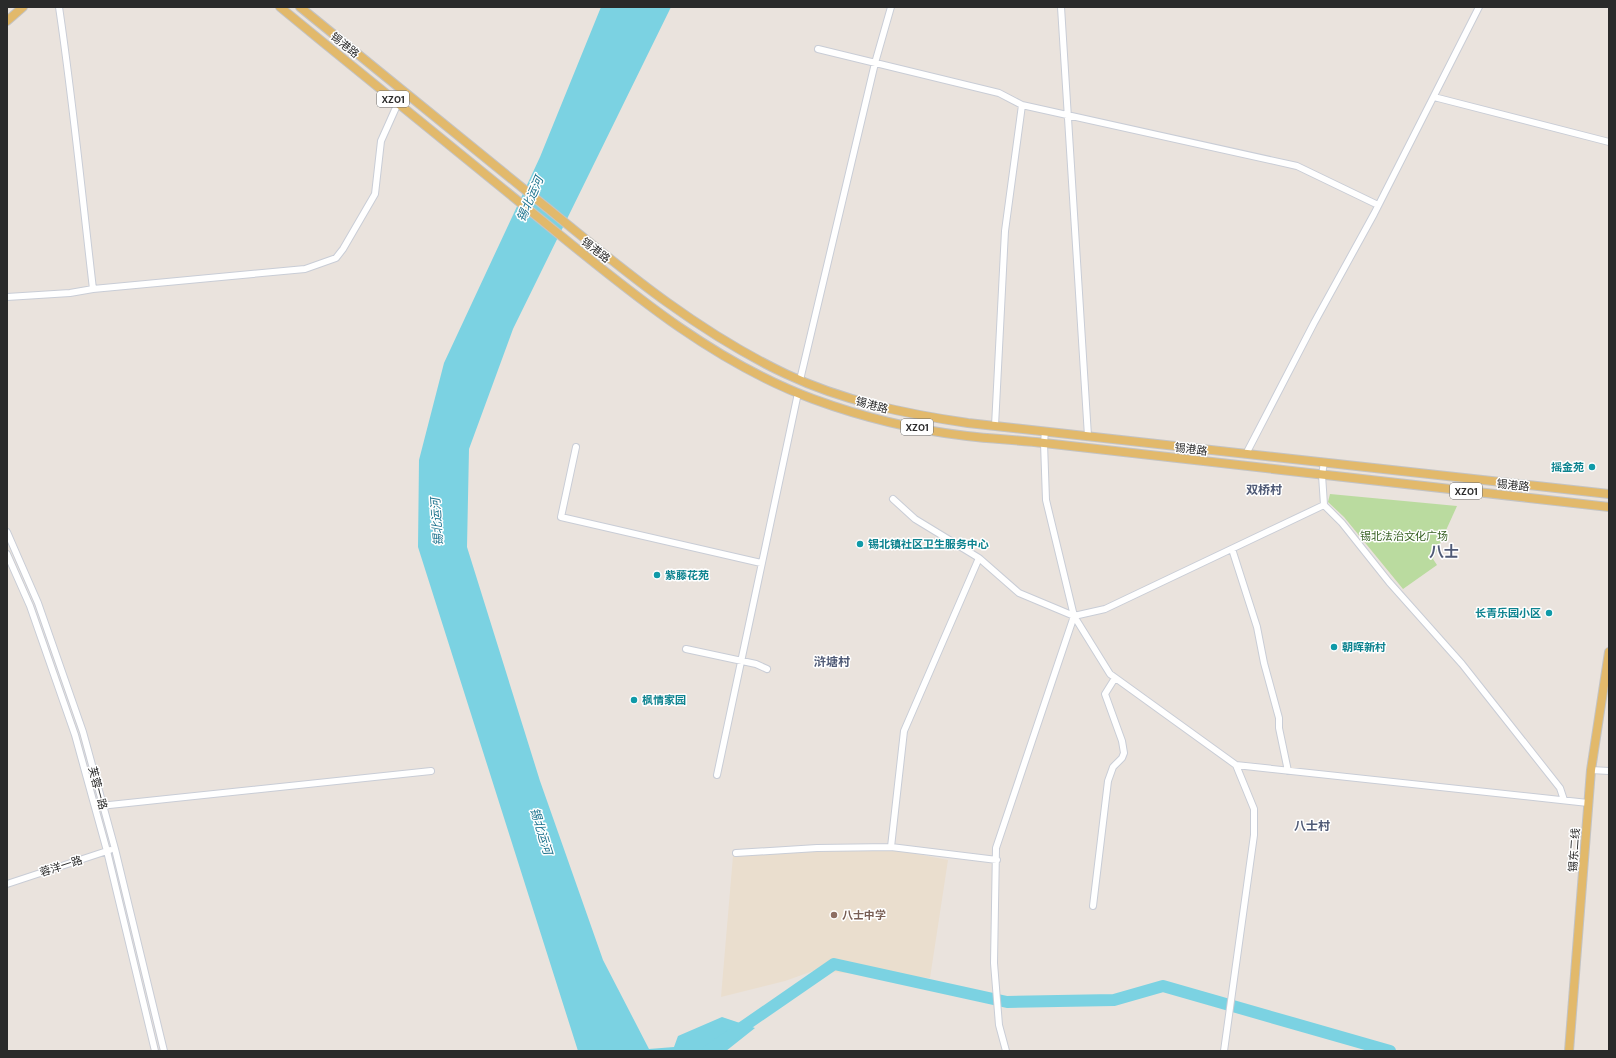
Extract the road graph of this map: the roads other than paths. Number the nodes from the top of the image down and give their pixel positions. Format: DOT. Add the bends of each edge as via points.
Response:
graph roads {
  1 [pos="23,7"];
  2 [pos="59,7"];
  3 [pos="280,7"];
  4 [pos="300,7"];
  5 [pos="891,7"];
  6 [pos="1061,7"];
  7 [pos="1479,7"];
  8 [pos="7,21"];
  9 [pos="818,48"];
  10 [pos="875,63"];
  11 [pos="1434,97"];
  12 [pos="398,103"];
  13 [pos="1022,105"];
  14 [pos="1069,115"];
  15 [pos="1609,142"];
  16 [pos="1378,205"];
  17 [pos="93,289"];
  18 [pos="7,297"];
  19 [pos="800,380"];
  20 [pos="798,393"];
  21 [pos="995,426"];
  22 [pos="1044,431"];
  23 [pos="1088,436"];
  24 [pos="1044,442"];
  25 [pos="576,447"];
  26 [pos="1246,454"];
  27 [pos="1324,462"];
  28 [pos="1322,475"];
  29 [pos="1609,494"];
  30 [pos="893,499"];
  31 [pos="1324,505"];
  32 [pos="1609,507"];
  33 [pos="7,532"];
  34 [pos="1232,549"];
  35 [pos="7,554"];
  36 [pos="979,558"];
  37 [pos="761,563"];
  38 [pos="1074,616"];
  39 [pos="686,649"];
  40 [pos="1609,652"];
  41 [pos="740,660"];
  42 [pos="767,669"];
  43 [pos="1115,678"];
  44 [pos="1236,765"];
  45 [pos="1591,770"];
  46 [pos="431,771"];
  47 [pos="1288,771"];
  48 [pos="1609,771"];
  49 [pos="717,775"];
  50 [pos="1564,800"];
  51 [pos="1588,803"];
  52 [pos="103,805"];
  53 [pos="95,807"];
  54 [pos="891,847"];
  55 [pos="115,849"];
  56 [pos="107,851"];
  57 [pos="736,853"];
  58 [pos="997,860"];
  59 [pos="7,884"];
  60 [pos="1094,906"];
  61 [pos="155,1051"];
  62 [pos="164,1051"];
  63 [pos="1006,1051"];
  64 [pos="1224,1051"];
  65 [pos="1569,1051"];
  1 -- 8 [label="main road"];
  2 -- 17 [label="street"];
  3 -- 12 [label="main road, 锡港路 / XZ01"];
  4 -- 19 [label="main road, 锡港路 / XZ01" via="667,303 724,341"];
  5 -- 10 [label="street"];
  6 -- 14 [label="street"];
  7 -- 11 [label="street"];
  9 -- 10 [label="street"];
  10 -- 13 [label="street" via="999,93"];
  10 -- 19 [label="street"];
  11 -- 15 [label="street"];
  11 -- 16 [label="street"];
  12 -- 17 [label="street" via="381,141 376,194 336,258 305,269"];
  12 -- 20 [label="main road, 锡港路 / XZ01" via="660,314 746,369"];
  13 -- 14 [label="street"];
  13 -- 21 [label="street" via="1005,231"];
  14 -- 16 [label="street" via="1297,166"];
  14 -- 23 [label="street"];
  16 -- 26 [label="street"];
  17 -- 18 [label="street"];
  19 -- 21 [label="main road, 锡港路 / XZ01" via="879,406 935,418"];
  20 -- 24 [label="main road, 锡港路 / XZ01" via="876,418 932,430 966,436"];
  20 -- 37 [label="street"];
  21 -- 22 [label="main road, 锡港路 / XZ01"];
  22 -- 23 [label="main road, 锡港路 / XZ01"];
  22 -- 24 [label="street"];
  23 -- 26 [label="main road, 锡港路 / XZ01"];
  24 -- 28 [label="main road, 锡港路 / XZ01"];
  24 -- 38 [label="street" via="1046,500"];
  25 -- 37 [label="street" via="561,517"];
  26 -- 27 [label="main road, 锡港路 / XZ01"];
  27 -- 28 [label="street"];
  27 -- 29 [label="main road, 锡港路 / XZ01"];
  28 -- 31 [label="street"];
  28 -- 32 [label="main road, 锡港路 / XZ01"];
  30 -- 36 [label="street" via="915,519"];
  31 -- 34 [label="street"];
  31 -- 50 [label="street" via="1462,664 1560,788"];
  33 -- 52 [label="street, 芙蓉一路" via="38,603 83,732"];
  34 -- 38 [label="street" via="1105,610"];
  34 -- 47 [label="street" via="1257,627"];
  35 -- 53 [label="street, 芙蓉一路" via="30,606 75,735"];
  36 -- 38 [label="street" via="1019,593"];
  36 -- 54 [label="street" via="904,731"];
  37 -- 41 [label="street"];
  38 -- 43 [label="street"];
  38 -- 58 [label="street" via="996,848"];
  39 -- 41 [label="street"];
  40 -- 45 [label="main road, 锡东二线"];
  41 -- 42 [label="street"];
  41 -- 49 [label="street"];
  43 -- 44 [label="street"];
  43 -- 60 [label="street" via="1105,694 1124,753 1113,767 1108,781"];
  44 -- 47 [label="street"];
  44 -- 64 [label="street" via="1254,809 1254,835"];
  45 -- 48 [label="street"];
  45 -- 51 [label="main road, 锡东二线"];
  46 -- 52 [label="street"];
  47 -- 50 [label="street"];
  50 -- 51 [label="street"];
  51 -- 65 [label="main road, 锡东二线"];
  52 -- 53 [label="street"];
  52 -- 55 [label="street, 芙蓉一路"];
  53 -- 56 [label="street, 芙蓉一路"];
  54 -- 57 [label="street"];
  54 -- 58 [label="street"];
  55 -- 56 [label="street, 蓉洋一路"];
  55 -- 62 [label="street, 芙蓉一路"];
  56 -- 59 [label="street, 蓉洋一路"];
  56 -- 61 [label="street, 芙蓉一路"];
  58 -- 63 [label="street" via="994,963 999,1026"];
}
